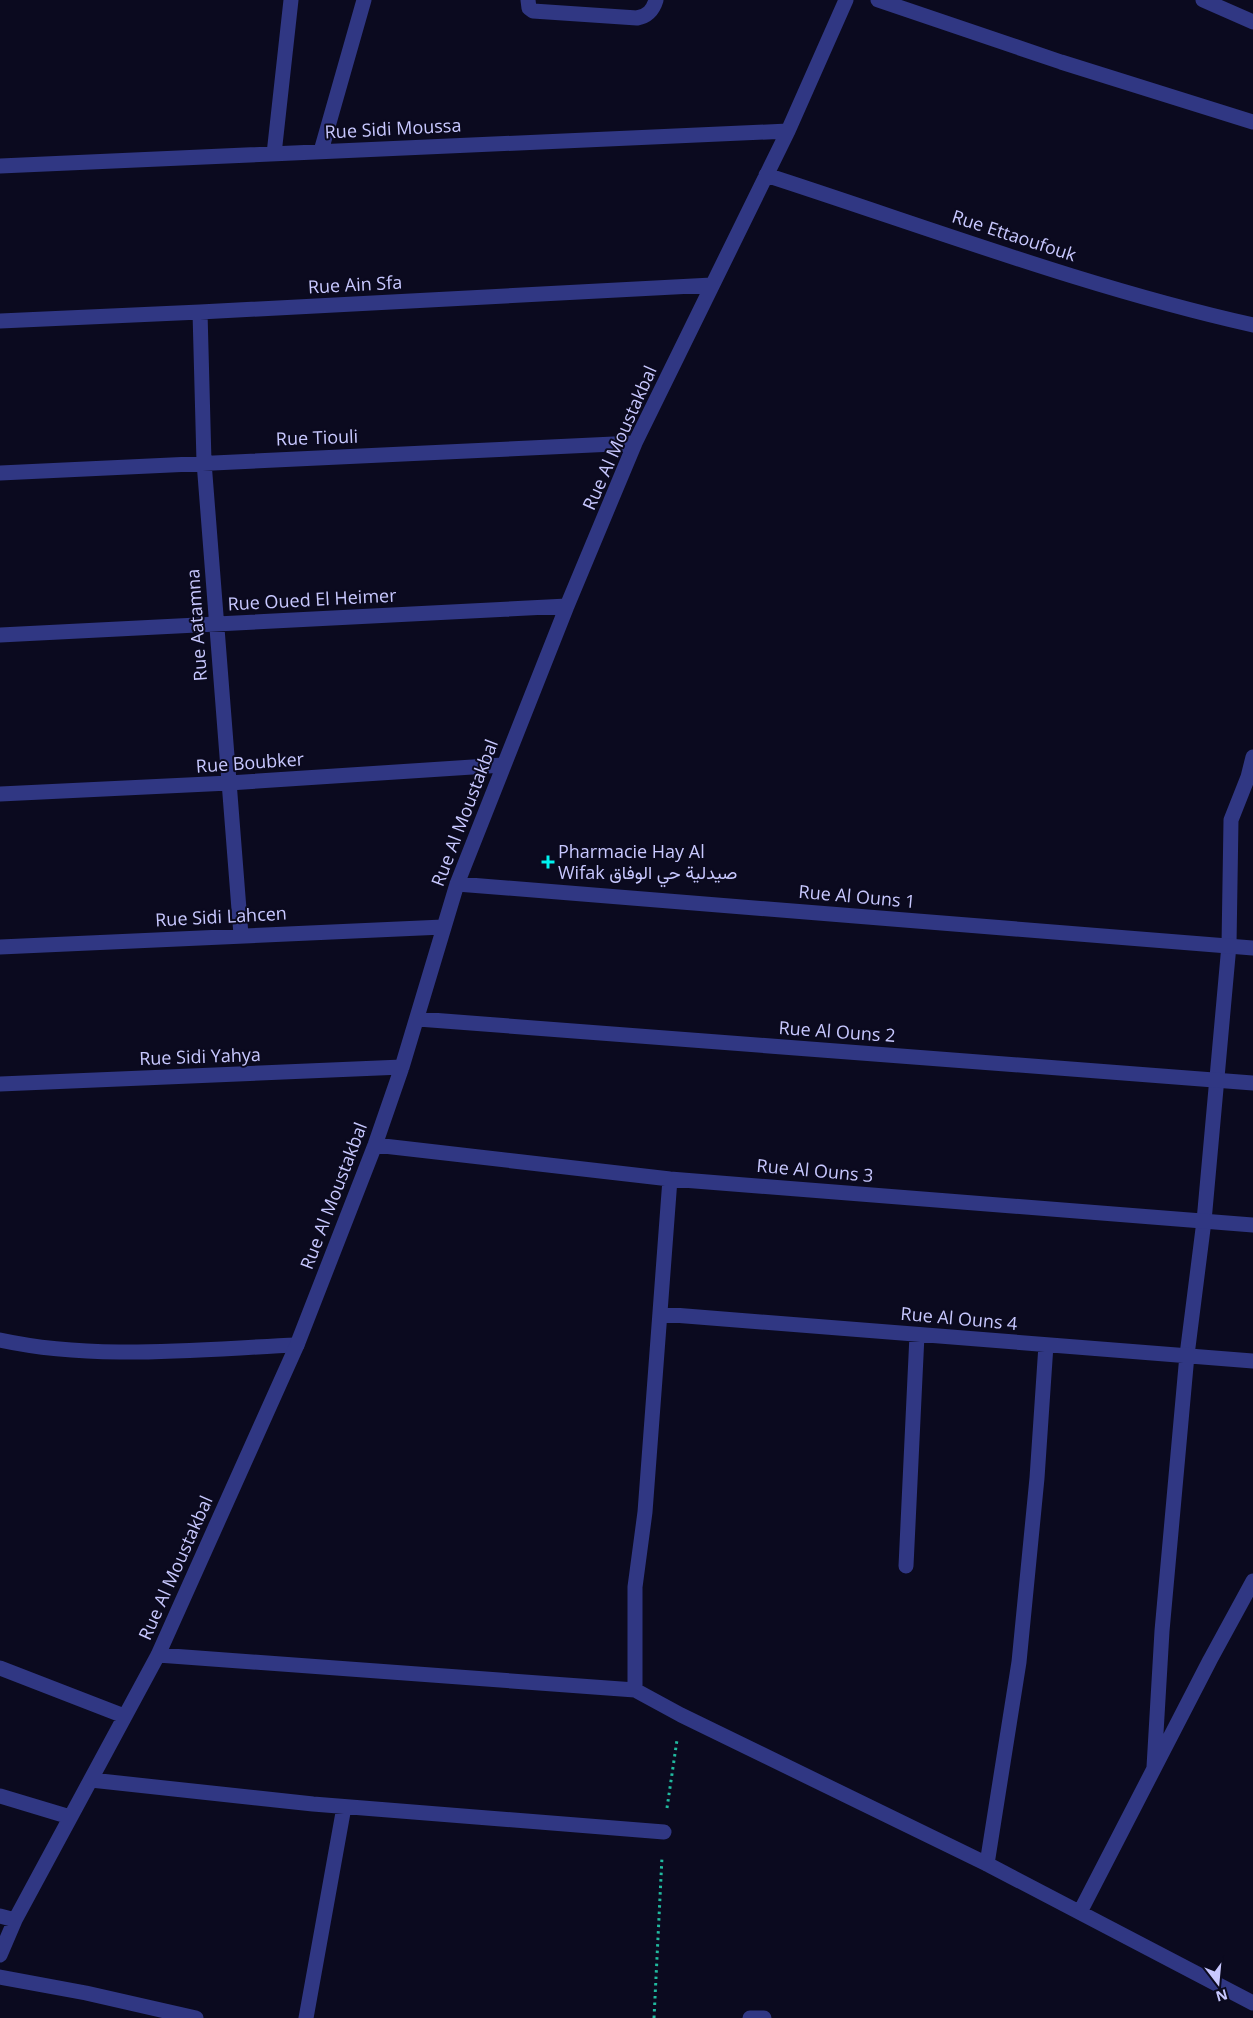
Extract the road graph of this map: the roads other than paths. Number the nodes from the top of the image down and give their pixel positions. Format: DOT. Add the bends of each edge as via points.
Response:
graph roads {
  1 [pos="291,0"];
  2 [pos="364,0"];
  3 [pos="528,0"];
  4 [pos="656,0"];
  5 [pos="846,0"];
  6 [pos="878,0"];
  7 [pos="1203,0"];
  8 [pos="1253,22"];
  9 [pos="1253,122"];
  10 [pos="788,131"];
  11 [pos="321,151"];
  12 [pos="274,154"];
  13 [pos="0,166"];
  14 [pos="766,175"];
  15 [pos="712,285"];
  16 [pos="200,312"];
  17 [pos="0,321"];
  18 [pos="1253,325"];
  19 [pos="636,443"];
  20 [pos="204,462"];
  21 [pos="0,473"];
  22 [pos="567,606"];
  23 [pos="216,624"];
  24 [pos="0,635"];
  25 [pos="1253,756"];
  26 [pos="503,765"];
  27 [pos="229,783"];
  28 [pos="0,794"];
  29 [pos="457,884"];
  30 [pos="443,927"];
  31 [pos="241,935"];
  32 [pos="0,946"];
  33 [pos="1229,946"];
  34 [pos="1253,948"];
  35 [pos="418,1019"];
  36 [pos="402,1067"];
  37 [pos="1215,1080"];
  38 [pos="1253,1083"];
  39 [pos="0,1084"];
  40 [pos="375,1145"];
  41 [pos="670,1178"];
  42 [pos="1204,1221"];
  43 [pos="1253,1225"];
  44 [pos="661,1314"];
  45 [pos="917,1335"];
  46 [pos="0,1340"];
  47 [pos="297,1345"];
  48 [pos="1046,1345"];
  49 [pos="1188,1355"];
  50 [pos="1253,1361"];
  51 [pos="906,1566"];
  52 [pos="1253,1581"];
  53 [pos="158,1655"];
  54 [pos="0,1668"];
  55 [pos="635,1690"];
  56 [pos="124,1716"];
  57 [pos="1154,1767"];
  58 [pos="91,1780"];
  59 [pos="0,1796"];
  60 [pos="344,1807"];
  61 [pos="70,1817"];
  62 [pos="664,1832"];
  63 [pos="987,1864"];
  64 [pos="1080,1912"];
  65 [pos="0,1916"];
  66 [pos="15,1920"];
  67 [pos="0,1956"];
  68 [pos="0,1977"];
  69 [pos="1253,2003"];
  70 [pos="196,2018"];
  71 [pos="306,2018"];
  72 [pos="750,2018"];
  73 [pos="764,2018"];
  1 -- 12 [label="street"];
  2 -- 11 [label="street"];
  3 -- 4 [label="street" via="533,11 637,18 648,13"];
  5 -- 10 [label="street, Rue Al Moustakbal"];
  6 -- 9 [label="street"];
  7 -- 8 [label="street"];
  10 -- 11 [label="street, Rue Sidi Moussa"];
  10 -- 14 [label="street, Rue Al Moustakbal"];
  11 -- 12 [label="street, Rue Sidi Moussa"];
  12 -- 13 [label="street, Rue Sidi Moussa"];
  14 -- 15 [label="street, Rue Al Moustakbal"];
  14 -- 18 [label="street, Rue Ettaoufouk" via="1041,265"];
  15 -- 16 [label="street, Rue Ain Sfa"];
  15 -- 19 [label="street, Rue Al Moustakbal"];
  16 -- 17 [label="street, Rue Ain Sfa"];
  16 -- 20 [label="street, Rue Aatamna"];
  19 -- 20 [label="street, Rue Tiouli"];
  19 -- 22 [label="street, Rue Al Moustakbal"];
  20 -- 21 [label="street, Rue Tiouli"];
  20 -- 23 [label="street, Rue Aatamna"];
  22 -- 23 [label="street, Rue Oued El Heimer"];
  22 -- 26 [label="street, Rue Al Moustakbal"];
  23 -- 24 [label="street, Rue Oued El Heimer"];
  23 -- 27 [label="street, Rue Aatamna"];
  25 -- 33 [label="street" via="1231,820"];
  26 -- 27 [label="street, Rue Boubker"];
  26 -- 29 [label="street, Rue Al Moustakbal"];
  27 -- 28 [label="street, Rue Boubker"];
  27 -- 31 [label="street, Rue Aatamna"];
  29 -- 30 [label="street, Rue Al Moustakbal"];
  29 -- 33 [label="street, Rue Al Ouns 1"];
  30 -- 31 [label="street, Rue Sidi Lahcen"];
  30 -- 35 [label="street, Rue Al Moustakbal"];
  31 -- 32 [label="street, Rue Sidi Lahcen"];
  33 -- 34 [label="street, Rue Al Ouns 1"];
  33 -- 37 [label="street"];
  35 -- 36 [label="street, Rue Al Moustakbal"];
  35 -- 37 [label="street, Rue Al Ouns 2"];
  36 -- 39 [label="street, Rue Sidi Yahya"];
  36 -- 40 [label="street, Rue Al Moustakbal"];
  37 -- 38 [label="street, Rue Al Ouns 2"];
  37 -- 42 [label="street"];
  40 -- 41 [label="street, Rue Al Ouns 3"];
  40 -- 47 [label="street, Rue Al Moustakbal"];
  41 -- 42 [label="street, Rue Al Ouns 3"];
  41 -- 44 [label="street"];
  42 -- 43 [label="street, Rue Al Ouns 3"];
  42 -- 49 [label="street"];
  44 -- 45 [label="street, Rue Al Ouns 4"];
  44 -- 55 [label="street" via="635,1587"];
  45 -- 48 [label="street, Rue Al Ouns 4"];
  45 -- 51 [label="street"];
  46 -- 47 [label="street" via="38,1348 80,1351"];
  47 -- 53 [label="street, Rue Al Moustakbal"];
  48 -- 49 [label="street, Rue Al Ouns 4"];
  48 -- 63 [label="street" via="1019,1662"];
  49 -- 50 [label="street, Rue Al Ouns 4"];
  49 -- 57 [label="street" via="1162,1631"];
  52 -- 57 [label="street"];
  53 -- 55 [label="street"];
  53 -- 56 [label="street, Rue Al Moustakbal"];
  54 -- 56 [label="street"];
  55 -- 63 [label="street"];
  56 -- 58 [label="street, Rue Al Moustakbal"];
  57 -- 64 [label="street"];
  58 -- 60 [label="street"];
  58 -- 61 [label="street, Rue Al Moustakbal"];
  59 -- 61 [label="street"];
  60 -- 62 [label="street"];
  60 -- 71 [label="street"];
  61 -- 66 [label="street, Rue Al Moustakbal"];
  63 -- 64 [label="street"];
  64 -- 69 [label="street"];
  65 -- 66 [label="street"];
  66 -- 67 [label="street, Rue Al Moustakbal"];
  68 -- 70 [label="street"];
  72 -- 73 [label="street"];
}
